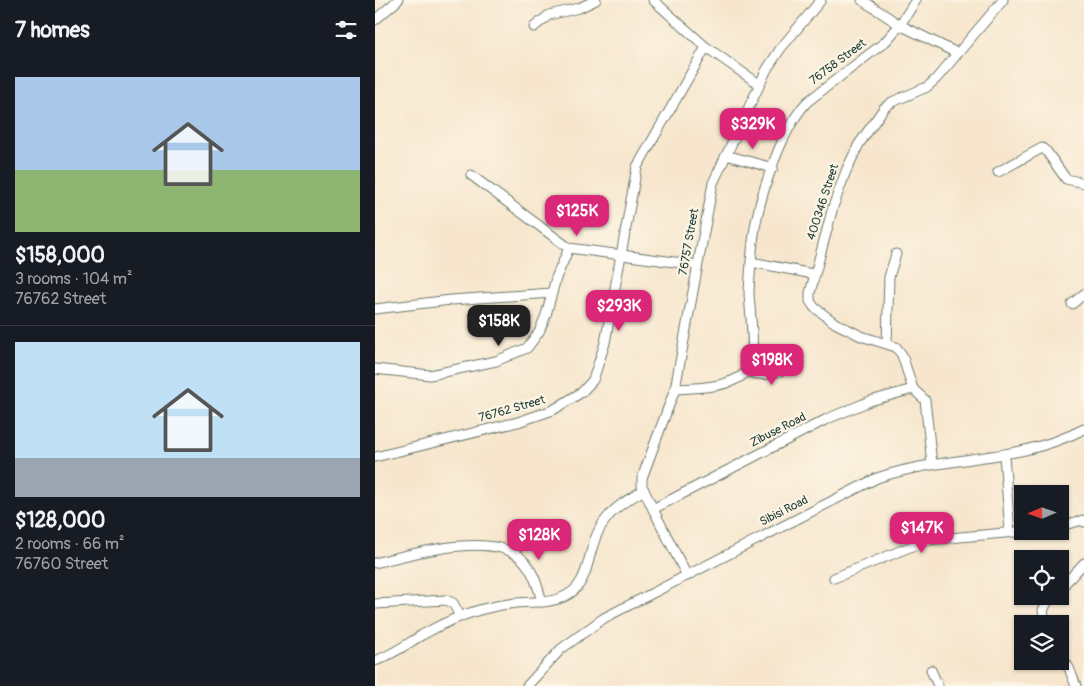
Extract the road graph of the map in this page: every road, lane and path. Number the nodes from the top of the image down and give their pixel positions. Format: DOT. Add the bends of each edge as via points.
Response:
graph roads {
  1 [pos="398,0"];
  2 [pos="596,0"];
  3 [pos="653,0"];
  4 [pos="821,0"];
  5 [pos="862,0"];
  6 [pos="916,0"];
  7 [pos="1003,0"];
  8 [pos="375,20"];
  9 [pos="900,24"];
  10 [pos="534,28"];
  11 [pos="706,47"];
  12 [pos="957,53"];
  13 [pos="759,84"];
  14 [pos="726,155"];
  15 [pos="773,168"];
  16 [pos="998,172"];
  17 [pos="471,175"];
  18 [pos="1084,183"];
  19 [pos="569,248"];
  20 [pos="896,254"];
  21 [pos="622,255"];
  22 [pos="751,262"];
  23 [pos="697,265"];
  24 [pos="813,274"];
  25 [pos="552,293"];
  26 [pos="1084,294"];
  27 [pos="1073,304"];
  28 [pos="375,309"];
  29 [pos="887,343"];
  30 [pos="796,364"];
  31 [pos="375,369"];
  32 [pos="747,371"];
  33 [pos="675,389"];
  34 [pos="913,389"];
  35 [pos="1084,429"];
  36 [pos="1005,455"];
  37 [pos="375,457"];
  38 [pos="932,464"];
  39 [pos="644,490"];
  40 [pos="653,510"];
  41 [pos="1083,521"];
  42 [pos="1069,524"];
  43 [pos="1010,532"];
  44 [pos="1014,532"];
  45 [pos="375,563"];
  46 [pos="1084,563"];
  47 [pos="687,576"];
  48 [pos="834,578"];
  49 [pos="1069,579"];
  50 [pos="542,602"];
  51 [pos="375,604"];
  52 [pos="460,616"];
  53 [pos="375,660"];
  54 [pos="931,670"];
  55 [pos="1068,670"];
  56 [pos="1075,683"];
  57 [pos="1084,683"];
  58 [pos="527,686"];
  59 [pos="938,686"];
  1 -- 8 [label="street"];
  2 -- 10 [label="street" via="549,15"];
  3 -- 11 [label="street"];
  4 -- 13 [label="street, 76757 Street" via="781,48"];
  5 -- 9 [label="street"];
  6 -- 9 [label="street, 76758 Street"];
  7 -- 12 [label="street, 400346 Street"];
  9 -- 12 [label="street"];
  9 -- 15 [label="street, 76758 Street" via="885,42 799,110"];
  11 -- 13 [label="street"];
  11 -- 21 [label="street, 76762 Street" via="637,167"];
  12 -- 24 [label="street, 400346 Street" via="931,83 892,102 872,123 846,170"];
  13 -- 14 [label="street, 76757 Street"];
  14 -- 15 [label="street"];
  14 -- 23 [label="street, 76757 Street" via="713,183"];
  15 -- 22 [label="street, 76758 Street" via="755,225"];
  16 -- 18 [label="street" via="1042,148 1070,181"];
  17 -- 19 [label="street"];
  19 -- 21 [label="street"];
  19 -- 25 [label="street"];
  20 -- 29 [label="street" via="889,277"];
  21 -- 23 [label="street"];
  21 -- 37 [label="street, 76762 Street" via="597,370 582,392 540,416"];
  22 -- 24 [label="street"];
  22 -- 32 [label="street, 76758 Street" via="752,354"];
  23 -- 33 [label="street, 76757 Street"];
  24 -- 29 [label="street, 400346 Street" via="810,301 814,308 861,336"];
  25 -- 28 [label="street"];
  25 -- 31 [label="street" via="539,332 527,348 517,353 496,361 430,374"];
  26 -- 27 [label="street"];
  29 -- 34 [label="street" via="902,355"];
  30 -- 32 [label="street" via="768,375"];
  32 -- 33 [label="street" via="715,385"];
  33 -- 39 [label="street, 76757 Street" via="644,473"];
  34 -- 38 [label="street" via="925,400"];
  34 -- 40 [label="street, Zibuse Road" via="827,419"];
  35 -- 36 [label="street, Sibisi Road" via="1051,444"];
  36 -- 38 [label="street, Sibisi Road"];
  36 -- 43 [label="street"];
  38 -- 47 [label="street, Sibisi Road" via="877,478"];
  39 -- 40 [label="street"];
  39 -- 50 [label="street" via="607,518 595,538 579,586 573,593"];
  40 -- 47 [label="street"];
  41 -- 42 [label="street"];
  43 -- 44 [label="street"];
  43 -- 48 [label="street" via="927,540"];
  45 -- 50 [label="street" via="442,547 502,549 518,556 529,567"];
  46 -- 49 [label="street"];
  47 -- 58 [label="street, Sibisi Road" via="603,618 579,634 556,653"];
  50 -- 52 [label="street" via="499,604"];
  51 -- 52 [label="street" via="446,600 453,603"];
  52 -- 53 [label="street"];
  54 -- 59 [label="street"];
  55 -- 56 [label="street"];
  56 -- 57 [label="street"];
}
